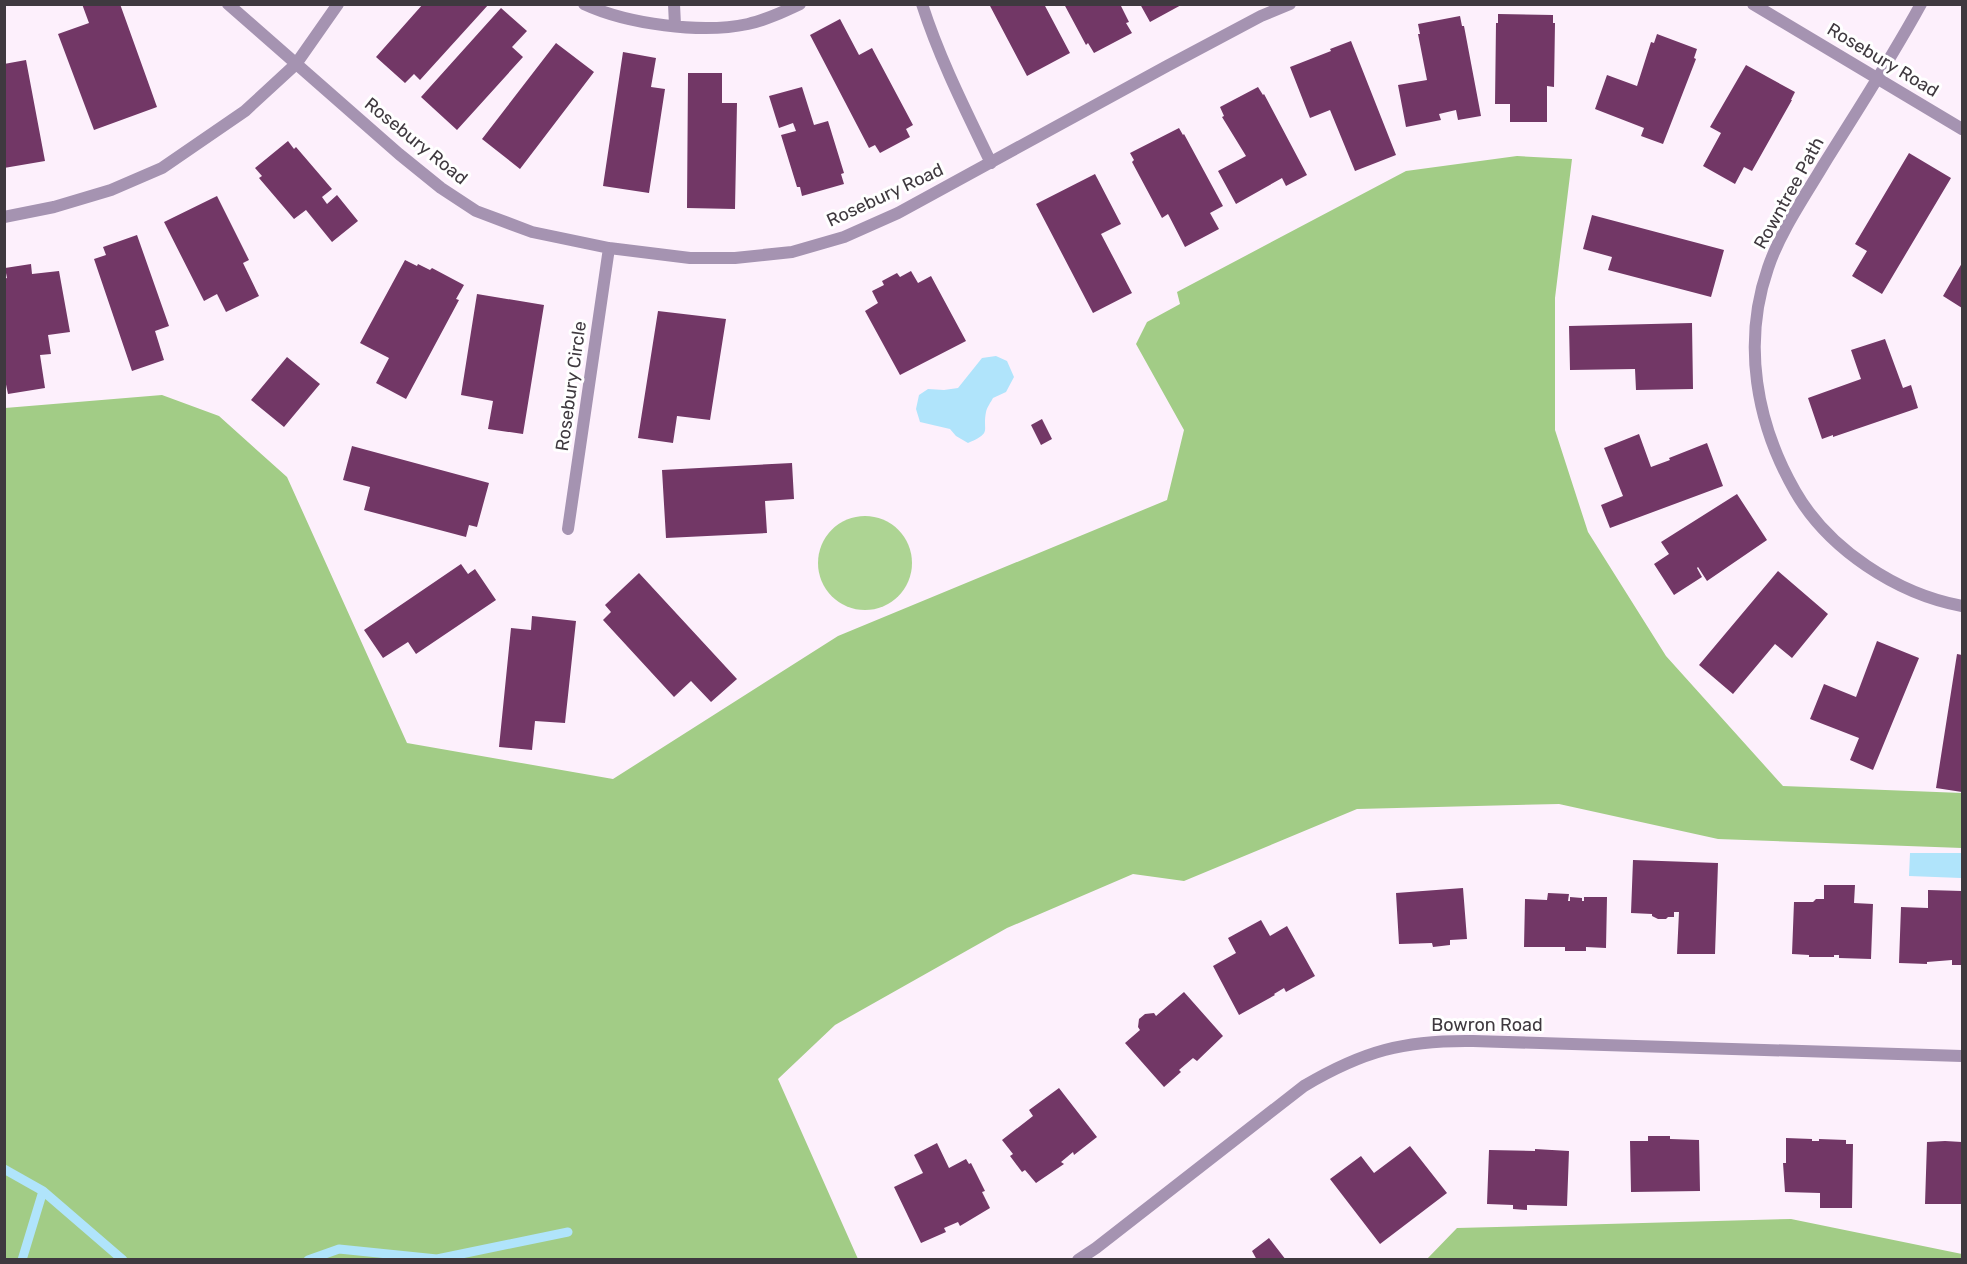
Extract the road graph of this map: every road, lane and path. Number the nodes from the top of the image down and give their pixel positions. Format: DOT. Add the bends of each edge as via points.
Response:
graph roads {
  1 [pos="228,4"];
  2 [pos="338,4"];
  3 [pos="584,4"];
  4 [pos="674,4"];
  5 [pos="800,4"];
  6 [pos="922,4"];
  7 [pos="1290,4"];
  8 [pos="1753,4"];
  9 [pos="1921,4"];
  10 [pos="675,25"];
  11 [pos="296,64"];
  12 [pos="1877,78"];
  13 [pos="1962,129"];
  14 [pos="991,163"];
  15 [pos="4,217"];
  16 [pos="609,248"];
  17 [pos="568,529"];
  18 [pos="1962,606"];
  19 [pos="1962,1056"];
  20 [pos="1078,1260"];
  1 -- 11 [label="street, Rosebury Road"];
  2 -- 11 [label="street"];
  3 -- 10 [label="street" via="635,21"];
  4 -- 10 [label="street"];
  5 -- 10 [label="street" via="747,24"];
  6 -- 14 [label="street" via="954,87"];
  7 -- 14 [label="street, Rosebury Road" via="1261,16"];
  8 -- 12 [label="street, Rosebury Road"];
  9 -- 12 [label="street, Rowntree Path"];
  11 -- 15 [label="street" via="244,111 162,168 54,207"];
  11 -- 16 [label="street, Rosebury Road" via="399,154 476,211 532,232"];
  12 -- 13 [label="street, Rosebury Road"];
  12 -- 18 [label="street, Rowntree Path" via="1801,202 1768,267 1756,329 1759,398 1781,467 1820,526 1881,576 1916,593"];
  14 -- 16 [label="street, Rosebury Road" via="898,213 844,237 792,252 690,258"];
  16 -- 17 [label="street, Rosebury Circle"];
  19 -- 20 [label="street, Bowron Road" via="1473,1041 1400,1046 1355,1059 1304,1086"];
}
